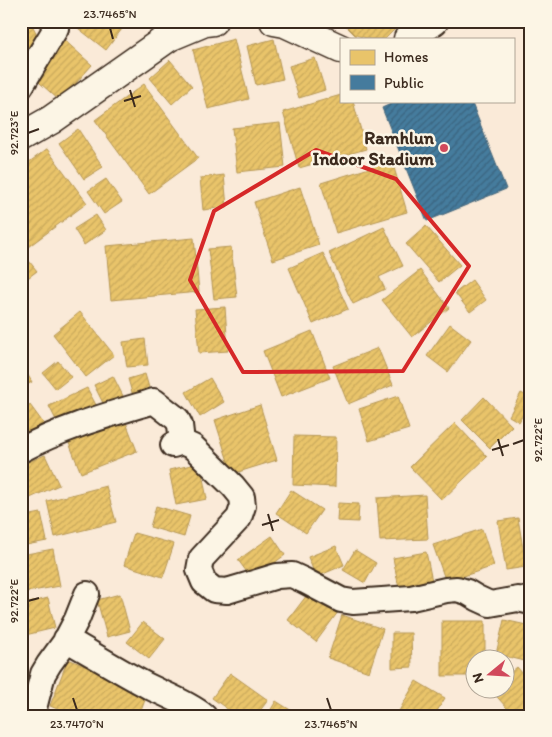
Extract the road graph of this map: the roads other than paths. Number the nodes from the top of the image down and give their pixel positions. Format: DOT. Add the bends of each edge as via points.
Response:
graph roads {
  1 [pos="52,21"];
  2 [pos="213,21"];
  3 [pos="274,21"];
  4 [pos="434,21"];
  5 [pos="409,38"];
  6 [pos="340,49"];
  7 [pos="21,86"];
  8 [pos="21,137"];
  9 [pos="21,450"];
  10 [pos="86,594"];
  11 [pos="531,602"];
  12 [pos="66,639"];
  13 [pos="32,716"];
  14 [pos="204,716"];
  1 -- 7 [label="street" via="56,28"];
  2 -- 8 [label="main road" via="169,37 51,120"];
  3 -- 6 [label="main road"];
  4 -- 5 [label="main road"];
  9 -- 11 [label="street" via="90,420 154,401 177,419 180,425 177,443 193,447 242,497 239,518 201,559 199,570 204,582 214,590 227,591 278,576 292,576 341,600 353,602 411,598 457,589 490,604 518,599"];
  10 -- 12 [label="street"];
  12 -- 13 [label="street" via="44,674"];
  12 -- 14 [label="street"];
}
